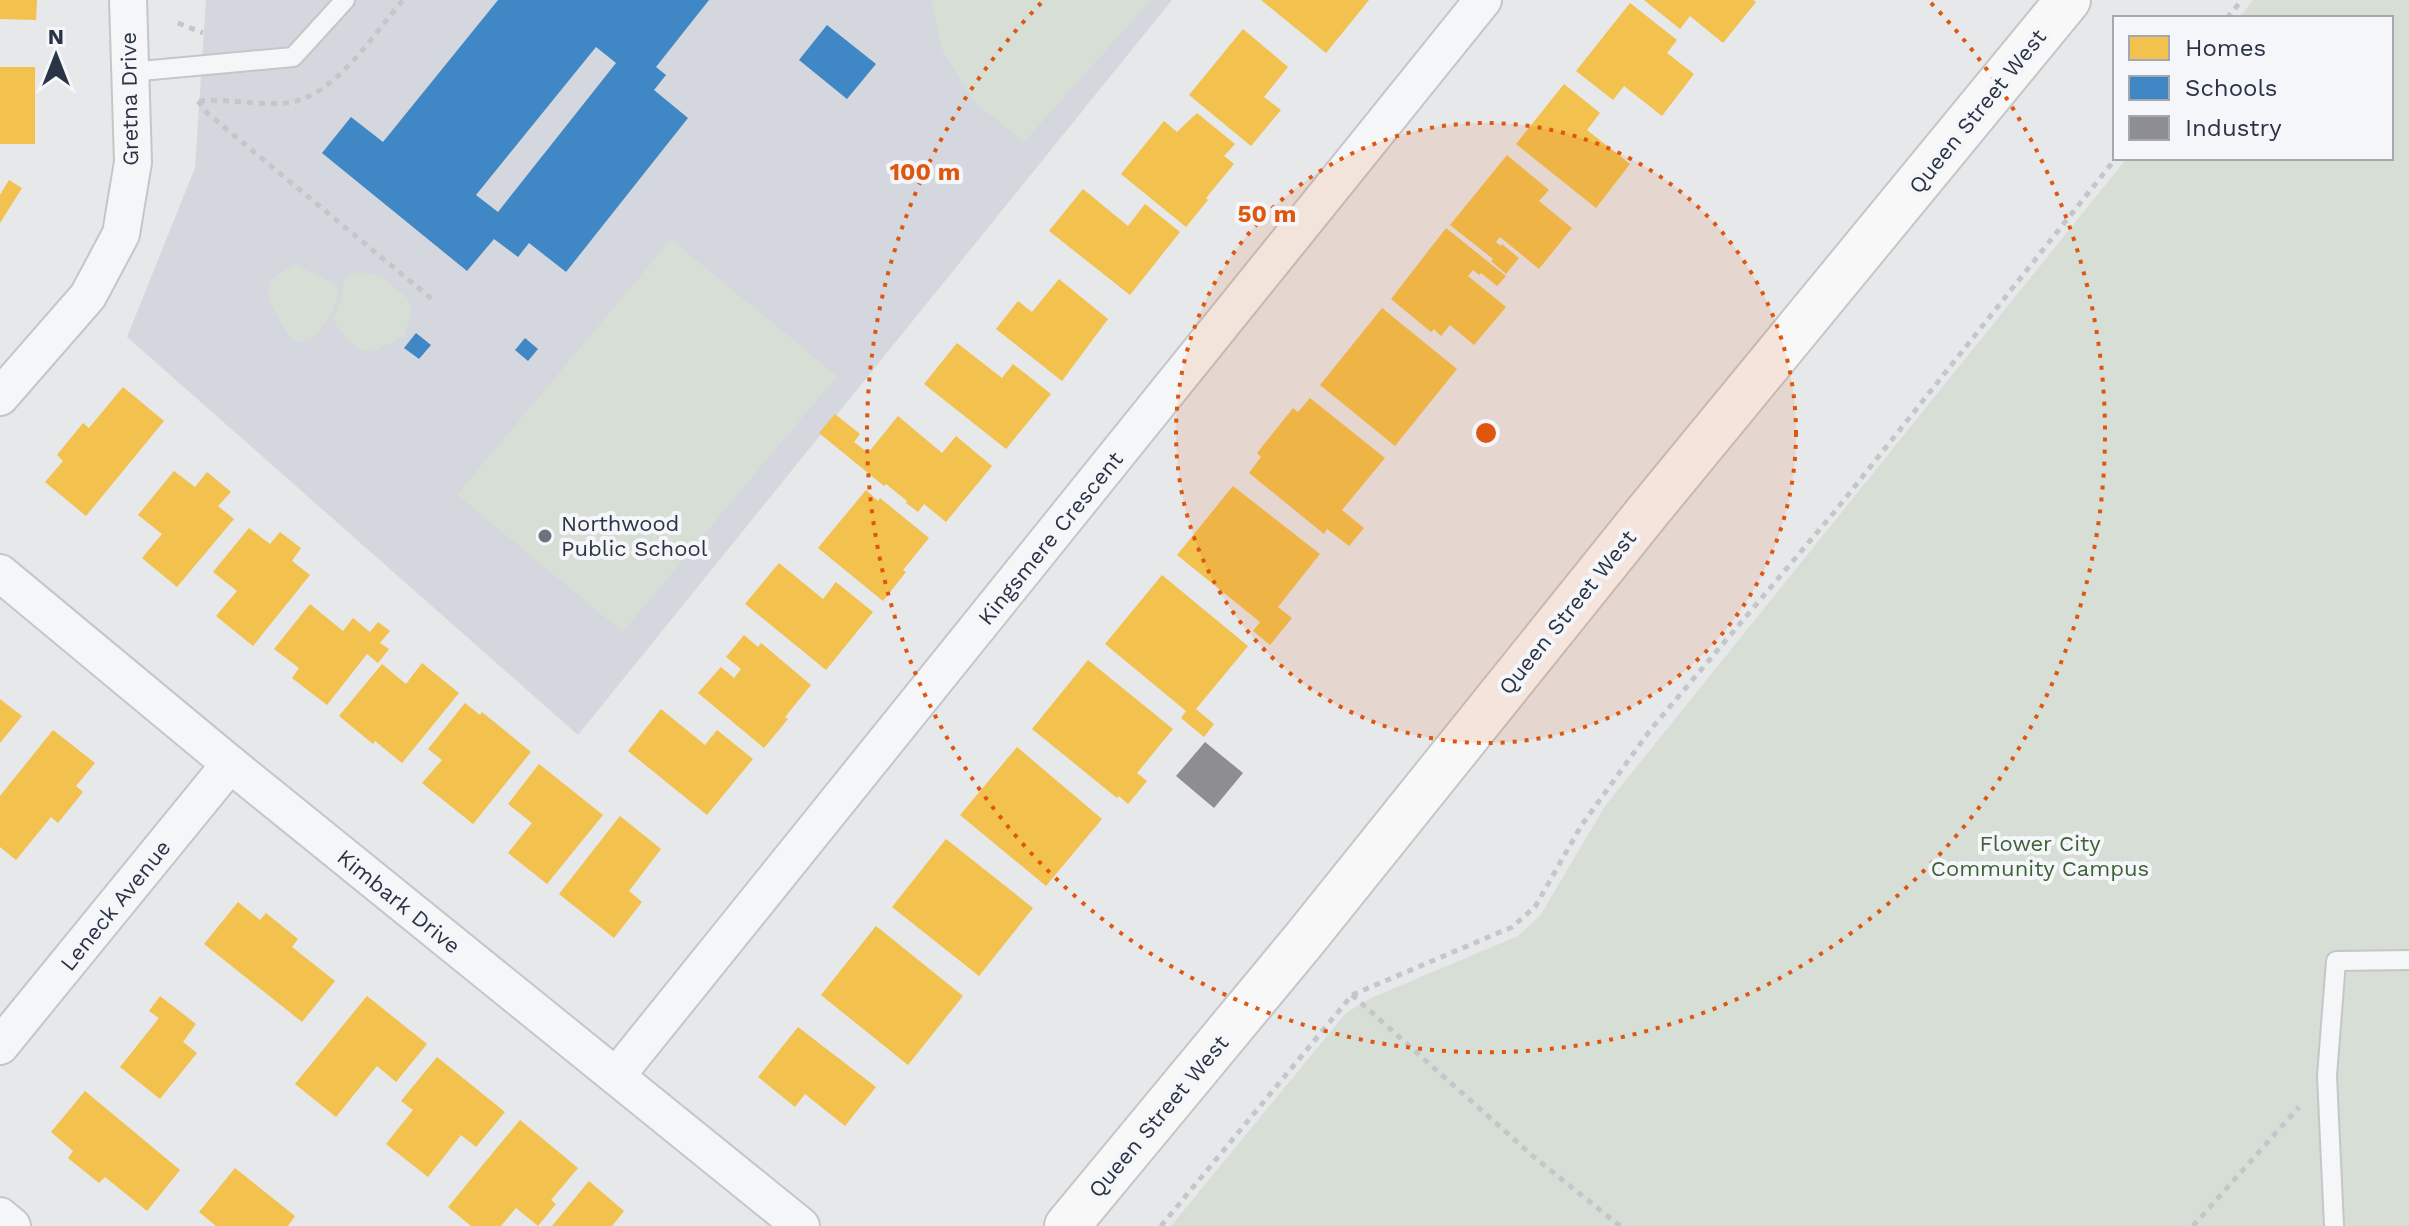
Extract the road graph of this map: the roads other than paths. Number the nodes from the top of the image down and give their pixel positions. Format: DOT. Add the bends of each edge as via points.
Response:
graph roads {
  1 [pos="128,0"];
  2 [pos="345,0"];
  3 [pos="1483,0"];
  4 [pos="2068,0"];
  5 [pos="130,72"];
  6 [pos="0,397"];
  7 [pos="0,573"];
  8 [pos="230,764"];
  9 [pos="2409,960"];
  10 [pos="0,1046"];
  11 [pos="617,1075"];
  12 [pos="0,1216"];
  13 [pos="12,1226"];
  14 [pos="801,1226"];
  15 [pos="1067,1226"];
  16 [pos="2334,1226"];
  1 -- 5 [label="street, Gretna Drive"];
  2 -- 5 [label="lane" via="293,57"];
  3 -- 11 [label="street, Kingsmere Crescent"];
  4 -- 15 [label="main road, Queen Street West"];
  5 -- 6 [label="street, Gretna Drive" via="133,162 121,234 88,296"];
  7 -- 8 [label="street, Kimbark Drive"];
  8 -- 10 [label="street, Leneck Avenue"];
  8 -- 11 [label="street, Kimbark Drive"];
  9 -- 16 [label="lane" via="2336,961 2327,1076"];
  11 -- 14 [label="street, Kimbark Drive"];
  12 -- 13 [label="street"];
}
